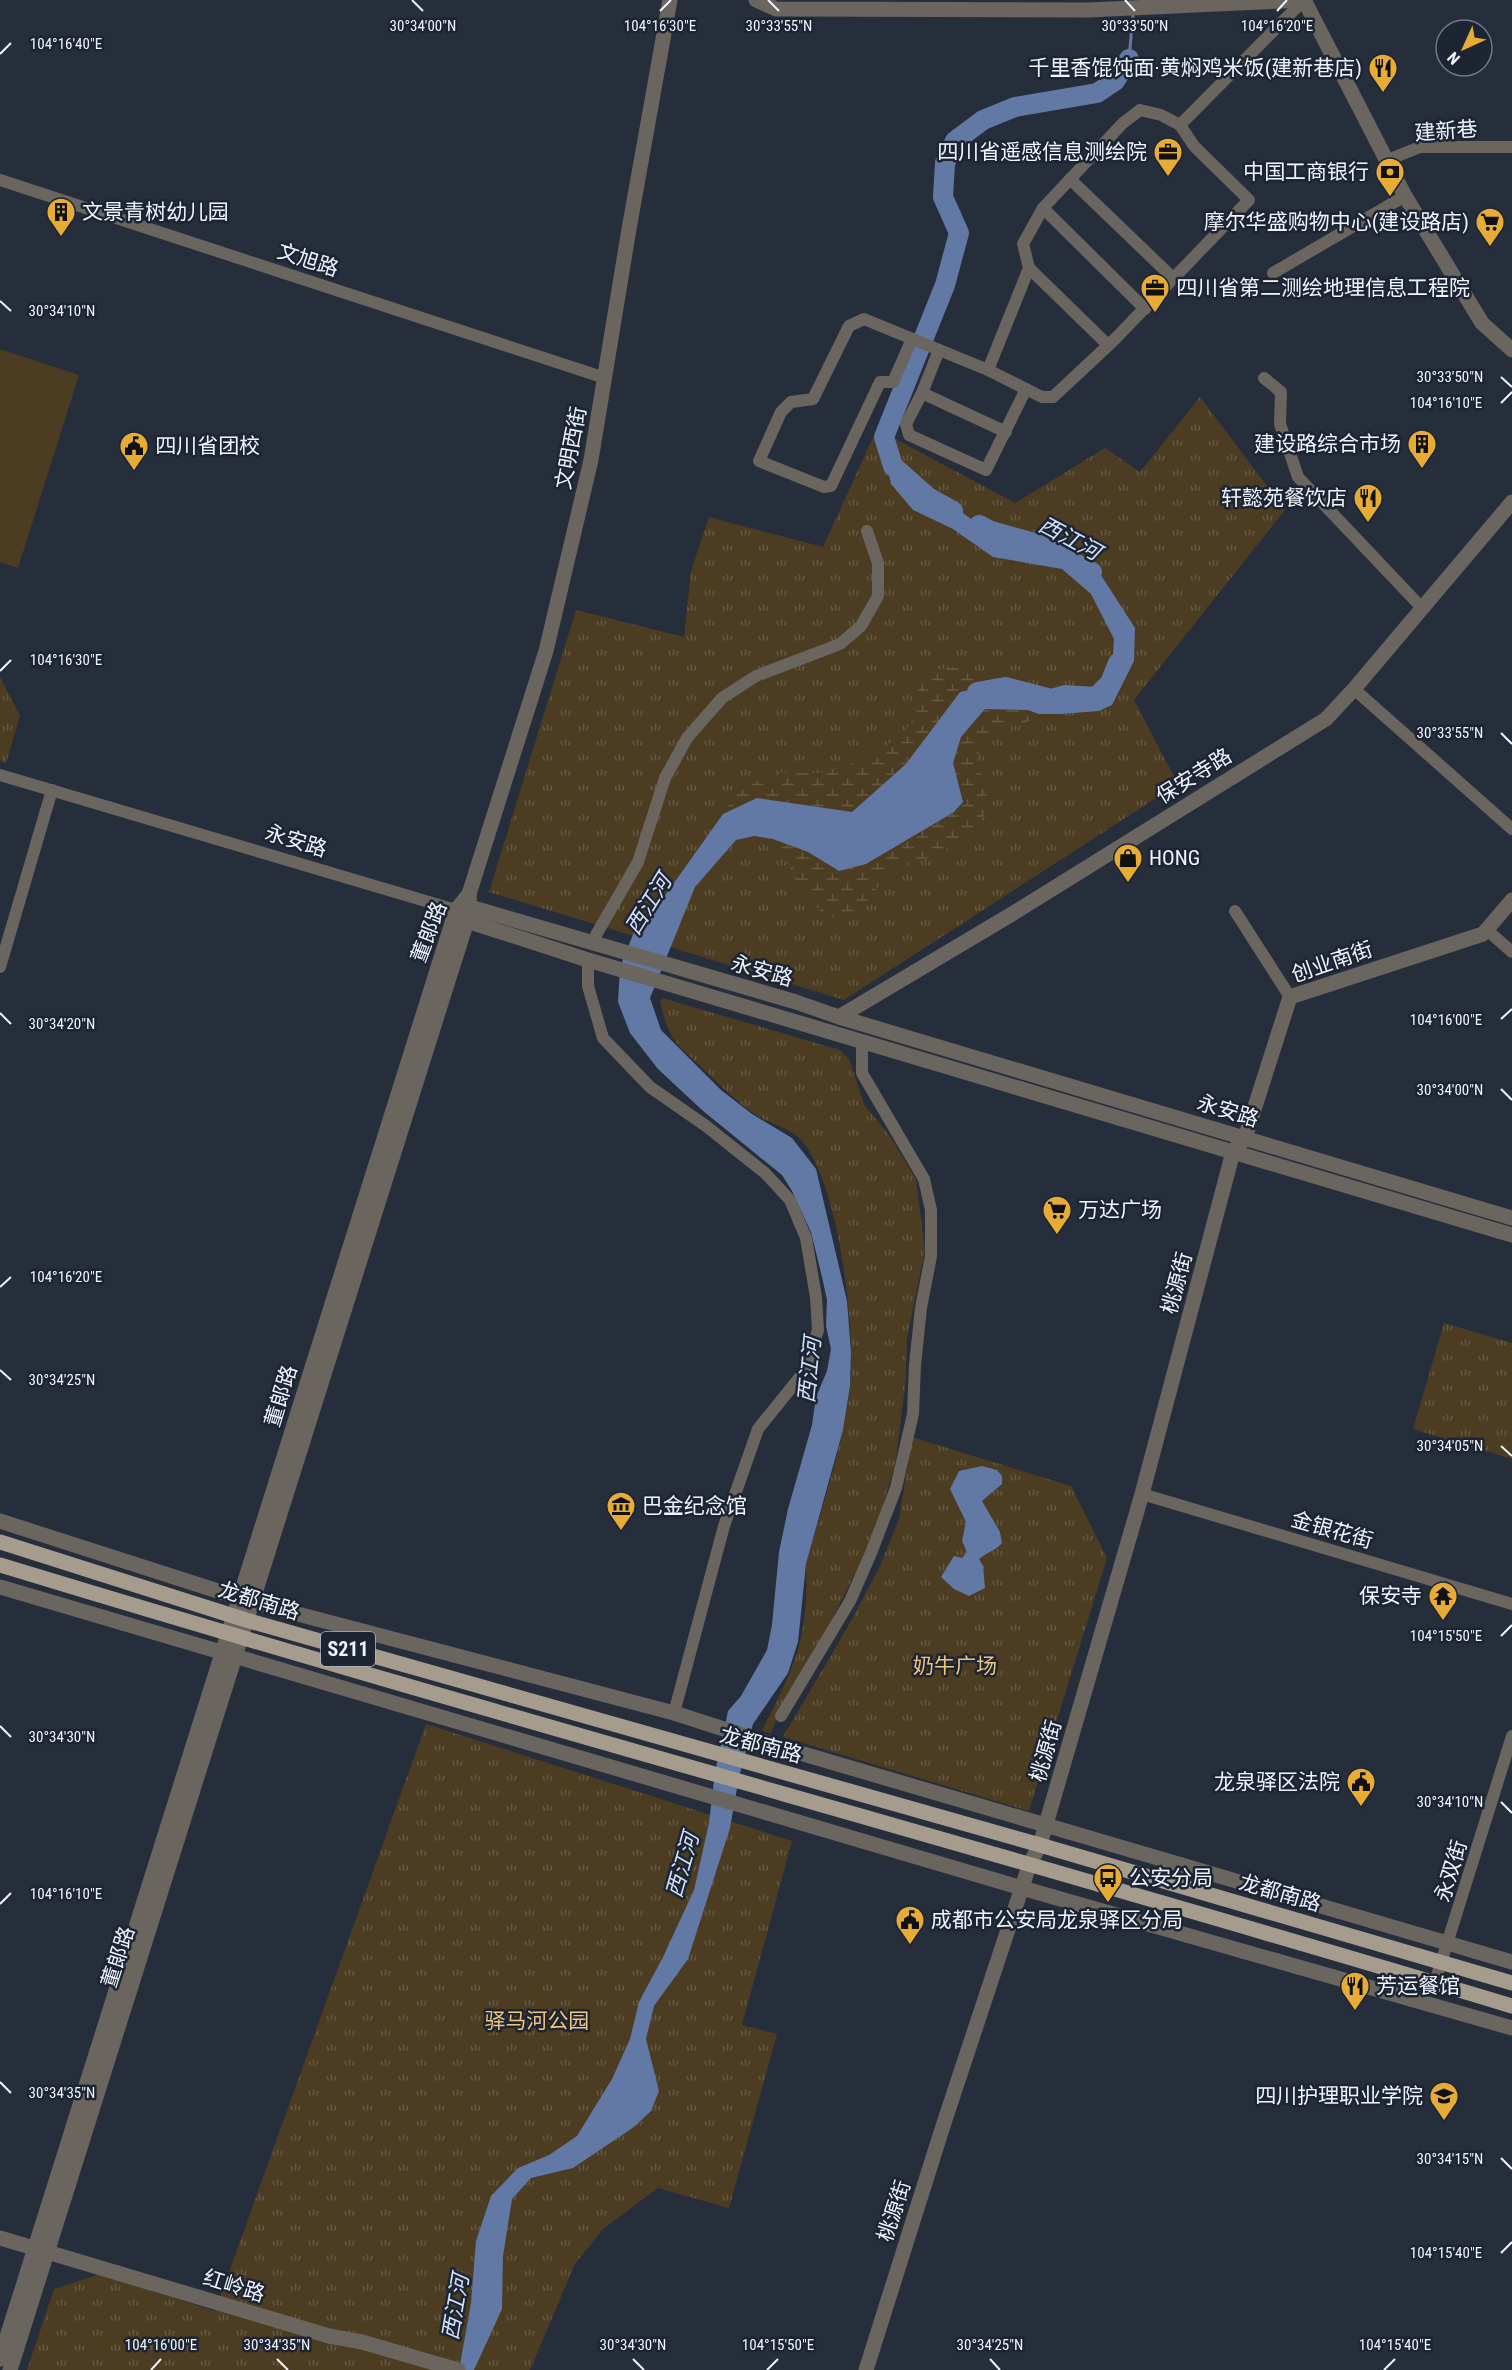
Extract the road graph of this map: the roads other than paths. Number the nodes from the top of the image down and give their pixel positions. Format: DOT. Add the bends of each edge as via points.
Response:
graph roads {
  1 [pos="670,0"];
  2 [pos="756,0"];
  3 [pos="1304,0"];
  4 [pos="1180,125"];
  5 [pos="1512,147"];
  6 [pos="1385,161"];
  7 [pos="1070,179"];
  8 [pos="0,180"];
  9 [pos="1405,196"];
  10 [pos="1043,208"];
  11 [pos="1029,268"];
  12 [pos="1273,273"];
  13 [pos="1174,279"];
  14 [pos="1145,309"];
  15 [pos="913,340"];
  16 [pos="1108,345"];
  17 [pos="934,348"];
  18 [pos="1512,350"];
  19 [pos="988,370"];
  20 [pos="605,378"];
  21 [pos="1264,378"];
  22 [pos="1026,389"];
  23 [pos="922,393"];
  24 [pos="1006,432"];
  25 [pos="1512,502"];
  26 [pos="867,531"];
  27 [pos="1422,608"];
  28 [pos="1354,689"];
  29 [pos="0,775"];
  30 [pos="52,790"];
  31 [pos="1512,829"];
  32 [pos="1512,900"];
  33 [pos="465,908"];
  34 [pos="1235,911"];
  35 [pos="1487,930"];
  36 [pos="592,942"];
  37 [pos="1512,952"];
  38 [pos="588,960"];
  39 [pos="0,967"];
  40 [pos="680,978"];
  41 [pos="1290,997"];
  42 [pos="839,1017"];
  43 [pos="862,1041"];
  44 [pos="1245,1138"];
  45 [pos="1233,1152"];
  46 [pos="1512,1218"];
  47 [pos="1512,1235"];
  48 [pos="1142,1494"];
  49 [pos="0,1521"];
  50 [pos="0,1542"];
  51 [pos="0,1565"];
  52 [pos="0,1587"];
  53 [pos="246,1600"];
  54 [pos="1512,1604"];
  55 [pos="241,1618"];
  56 [pos="235,1637"];
  57 [pos="230,1654"];
  58 [pos="674,1713"];
  59 [pos="781,1716"];
  60 [pos="1512,1736"];
  61 [pos="1046,1825"];
  62 [pos="1040,1845"];
  63 [pos="1030,1863"];
  64 [pos="1022,1888"];
  65 [pos="1449,1944"];
  66 [pos="1512,1962"];
  67 [pos="1443,1963"];
  68 [pos="1435,1983"];
  69 [pos="1512,1983"];
  70 [pos="1512,2006"];
  71 [pos="1512,2028"];
  72 [pos="0,2238"];
  73 [pos="41,2250"];
  74 [pos="0,2359"];
  75 [pos="10,2370"];
  76 [pos="458,2370"];
  77 [pos="866,2370"];
  1 -- 20 [label="street, 文明西街"];
  2 -- 3 [label="street" via="776,9 1088,10"];
  3 -- 4 [label="street"];
  3 -- 6 [label="street"];
  4 -- 7 [label="street" via="1140,110"];
  4 -- 13 [label="street" via="1194,146 1249,200"];
  5 -- 6 [label="street, 建新巷" via="1420,147"];
  6 -- 9 [label="street"];
  7 -- 10 [label="street"];
  7 -- 13 [label="street"];
  8 -- 20 [label="street, 文旭路"];
  9 -- 12 [label="street"];
  9 -- 18 [label="street" via="1482,323"];
  10 -- 11 [label="street" via="1023,244"];
  10 -- 14 [label="street"];
  11 -- 16 [label="street"];
  11 -- 19 [label="street"];
  13 -- 14 [label="street"];
  14 -- 16 [label="street"];
  15 -- 15 [label="street" via="864,319 849,326 813,399 791,402 781,412 759,461 824,487 831,486 880,382 893,382"];
  15 -- 17 [label="street"];
  16 -- 22 [label="street" via="1053,397 1042,397"];
  17 -- 19 [label="street"];
  17 -- 23 [label="street"];
  19 -- 22 [label="street"];
  20 -- 33 [label="street, 文明西街" via="591,460 549,640"];
  21 -- 27 [label="street" via="1281,392 1280,424 1298,477"];
  22 -- 24 [label="street"];
  23 -- 24 [label="street"];
  23 -- 24 [label="street" via="906,424 909,435 986,470"];
  25 -- 27 [label="street, 保安寺路"];
  26 -- 36 [label="street" via="878,563 878,596 861,626 840,644 756,676 722,698 687,738 665,778 638,862"];
  27 -- 28 [label="street, 保安寺路"];
  28 -- 31 [label="street"];
  28 -- 42 [label="street, 保安寺路" via="1326,719"];
  29 -- 30 [label="street, 永安路"];
  30 -- 33 [label="street, 永安路"];
  30 -- 39 [label="street"];
  32 -- 35 [label="street, 创业南街"];
  33 -- 36 [label="street, 永安路"];
  33 -- 38 [label="street"];
  33 -- 53 [label="street, 董郞路"];
  34 -- 41 [label="street"];
  35 -- 37 [label="street"];
  35 -- 41 [label="street, 创业南街"];
  36 -- 40 [label="street, 永安路"];
  38 -- 40 [label="street"];
  38 -- 58 [label="street" via="588,986 603,1038 650,1087 765,1173 790,1200 806,1239 816,1297 818,1330 804,1372 758,1429 724,1526"];
  40 -- 42 [label="street, 永安路" via="796,1002"];
  40 -- 43 [label="street"];
  41 -- 44 [label="street, 创业南街"];
  42 -- 44 [label="street, 永安路"];
  43 -- 45 [label="street"];
  43 -- 59 [label="street" via="862,1073 924,1179 931,1210 931,1256 921,1308 913,1414 896,1488 871,1553 850,1601"];
  44 -- 45 [label="street, 桃源街"];
  44 -- 46 [label="street, 永安路"];
  45 -- 47 [label="street"];
  45 -- 48 [label="street, 桃源街"];
  48 -- 54 [label="street, 金银花街"];
  48 -- 61 [label="street, 桃源街"];
  49 -- 53 [label="street"];
  50 -- 55 [label="main road, 龙都南路 / S211"];
  51 -- 56 [label="main road, 龙都南路 / S211"];
  52 -- 57 [label="street"];
  53 -- 55 [label="street, 董郞路"];
  53 -- 58 [label="street"];
  55 -- 56 [label="street, 董郞路"];
  55 -- 62 [label="main road, 龙都南路 / S211"];
  56 -- 57 [label="street, 董郞路"];
  56 -- 63 [label="main road, 龙都南路 / S211"];
  57 -- 64 [label="street"];
  57 -- 73 [label="street, 董郞路"];
  58 -- 61 [label="street"];
  60 -- 65 [label="street, 永双街"];
  61 -- 62 [label="street, 桃源街"];
  61 -- 65 [label="street"];
  62 -- 63 [label="street, 桃源街"];
  62 -- 67 [label="main road, 龙都南路 / S211"];
  63 -- 64 [label="street, 桃源街"];
  63 -- 68 [label="main road, 龙都南路 / S211"];
  64 -- 71 [label="street"];
  64 -- 77 [label="street, 桃源街"];
  65 -- 66 [label="street"];
  65 -- 67 [label="street, 永双街"];
  67 -- 68 [label="street, 永双街"];
  67 -- 69 [label="main road, 龙都南路 / S211"];
  68 -- 70 [label="main road, 龙都南路 / S211"];
  72 -- 73 [label="street, 红岭路"];
  73 -- 74 [label="street, 董郞路"];
  73 -- 75 [label="street, 董郞路"];
  73 -- 76 [label="street, 红岭路" via="328,2336"];
}
